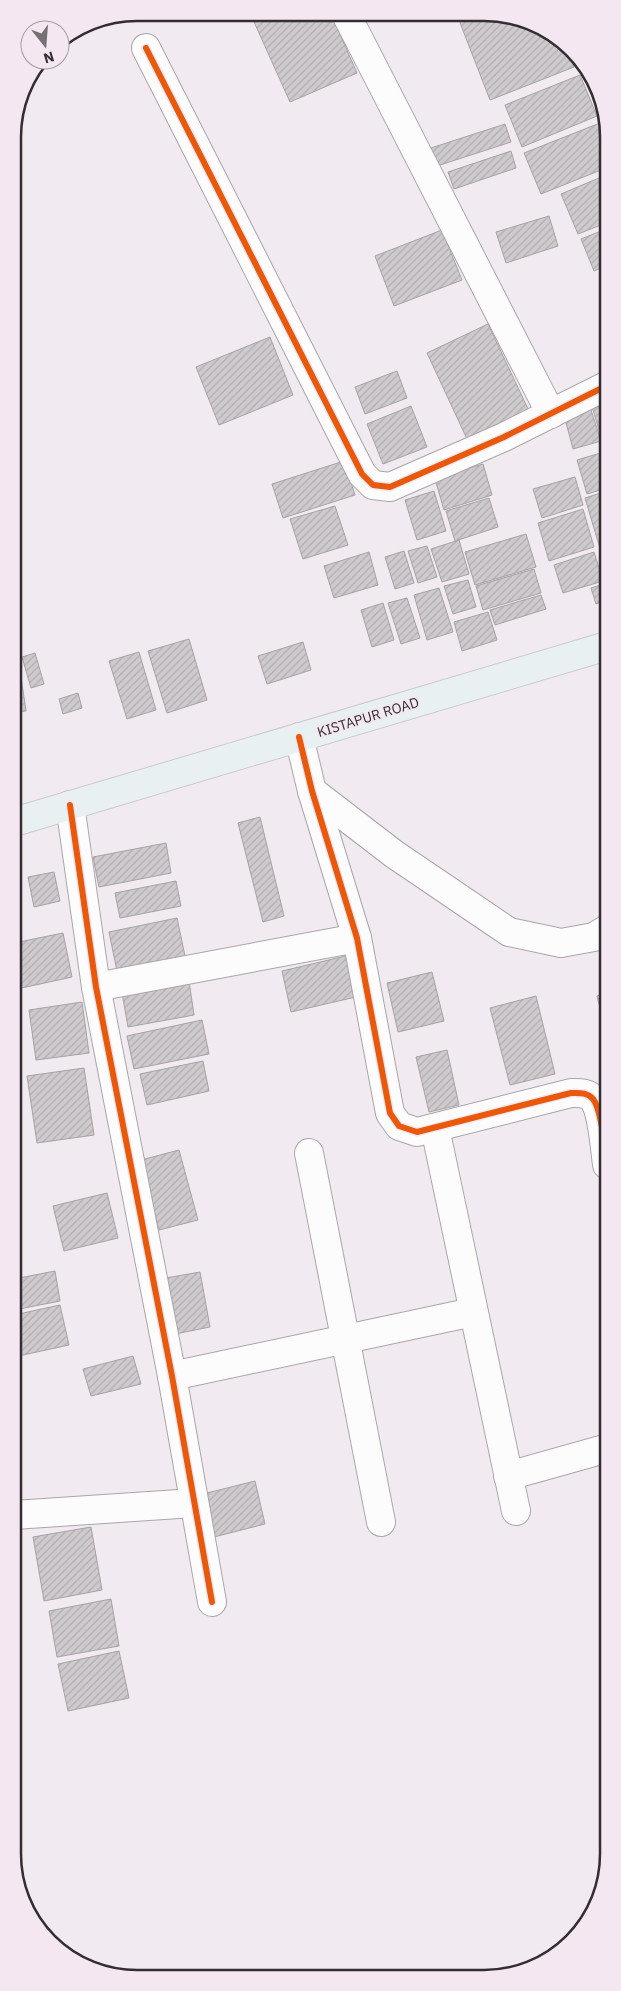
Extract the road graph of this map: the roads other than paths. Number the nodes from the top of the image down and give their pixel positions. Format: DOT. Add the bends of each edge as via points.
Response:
graph roads {
  1 [pos="350,21"];
  2 [pos="146,48"];
  3 [pos="600,389"];
  4 [pos="551,414"];
  5 [pos="600,648"];
  6 [pos="299,737"];
  7 [pos="312,791"];
  8 [pos="70,805"];
  9 [pos="21,820"];
  10 [pos="600,934"];
  11 [pos="357,938"];
  12 [pos="96,988"];
  13 [pos="600,1107"];
  14 [pos="436,1128"];
  15 [pos="309,1153"];
  16 [pos="473,1312"];
  17 [pos="345,1339"];
  18 [pos="172,1376"];
  19 [pos="600,1450"];
  20 [pos="508,1476"];
  21 [pos="194,1503"];
  22 [pos="516,1511"];
  23 [pos="21,1515"];
  24 [pos="381,1522"];
  25 [pos="212,1602"];
  1 -- 4 [label="street"];
  2 -- 4 [label="street" via="362,474 373,486 390,487"];
  3 -- 4 [label="street"];
  5 -- 6 [label="main road, KISTAPUR ROAD"];
  6 -- 7 [label="street"];
  6 -- 8 [label="main road, KISTAPUR ROAD"];
  7 -- 10 [label="street" via="394,854 509,932 561,943"];
  7 -- 11 [label="street"];
  8 -- 9 [label="main road, KISTAPUR ROAD"];
  8 -- 12 [label="street"];
  11 -- 12 [label="street"];
  11 -- 14 [label="street" via="390,1113 399,1126 417,1132"];
  12 -- 18 [label="street"];
  13 -- 14 [label="street" via="584,1093 571,1093"];
  14 -- 16 [label="street"];
  15 -- 17 [label="street"];
  16 -- 17 [label="street"];
  16 -- 20 [label="street"];
  17 -- 18 [label="street"];
  17 -- 24 [label="street"];
  18 -- 21 [label="street"];
  19 -- 20 [label="street"];
  20 -- 22 [label="street"];
  21 -- 23 [label="street"];
  21 -- 25 [label="street"];
}
